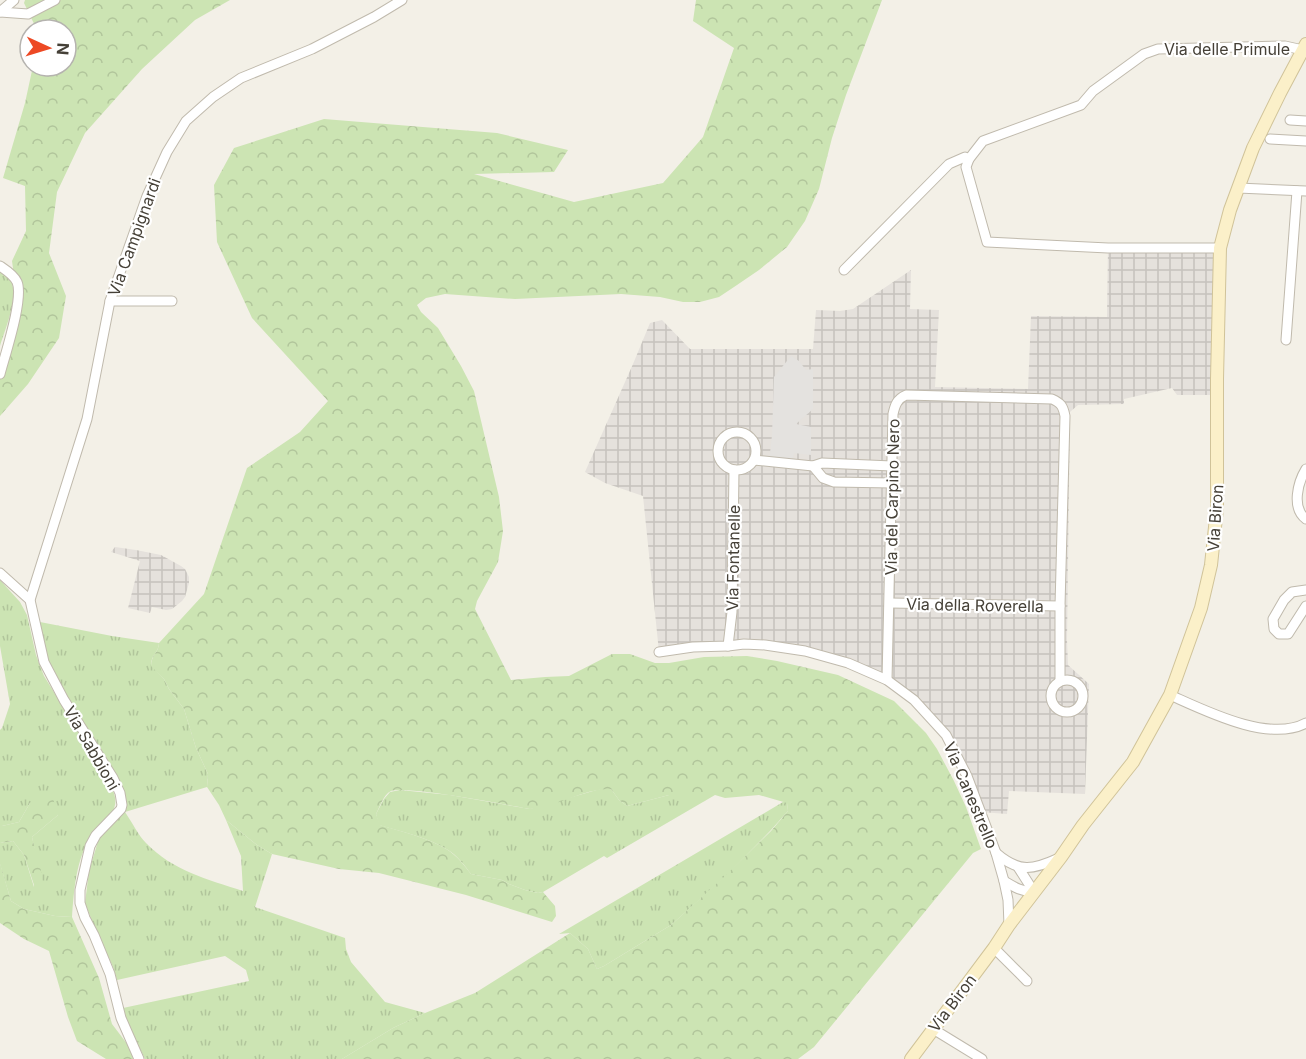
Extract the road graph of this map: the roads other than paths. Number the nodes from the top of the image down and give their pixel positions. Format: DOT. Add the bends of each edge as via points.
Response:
graph roads {
  1 [pos="14,0"];
  2 [pos="55,0"];
  3 [pos="402,0"];
  4 [pos="0,12"];
  5 [pos="1304,47"];
  6 [pos="1290,120"];
  7 [pos="1306,121"];
  8 [pos="1270,139"];
  9 [pos="1306,141"];
  10 [pos="969,159"];
  11 [pos="1238,188"];
  12 [pos="1301,191"];
  13 [pos="1220,248"];
  14 [pos="0,266"];
  15 [pos="844,270"];
  16 [pos="110,301"];
  17 [pos="172,301"];
  18 [pos="1286,340"];
  19 [pos="0,374"];
  20 [pos="754,460"];
  21 [pos="813,466"];
  22 [pos="892,466"];
  23 [pos="1306,469"];
  24 [pos="734,470"];
  25 [pos="892,483"];
  26 [pos="1302,491"];
  27 [pos="1306,519"];
  28 [pos="0,573"];
  29 [pos="1306,590"];
  30 [pos="30,600"];
  31 [pos="890,603"];
  32 [pos="1060,606"];
  33 [pos="1306,606"];
  34 [pos="728,646"];
  35 [pos="659,652"];
  36 [pos="887,680"];
  37 [pos="1060,681"];
  38 [pos="1170,695"];
  39 [pos="1306,723"];
  40 [pos="996,853"];
  41 [pos="1061,857"];
  42 [pos="1018,867"];
  43 [pos="1004,881"];
  44 [pos="1034,892"];
  45 [pos="1009,925"];
  46 [pos="994,948"];
  47 [pos="1027,981"];
  48 [pos="933,1029"];
  49 [pos="139,1059"];
  50 [pos="911,1059"];
  51 [pos="982,1059"];
  1 -- 4 [label="street"];
  2 -- 4 [label="street" via="28,14"];
  3 -- 16 [label="street, Via Campignardi" via="312,49 241,78 186,121 147,196"];
  5 -- 10 [label="street, Via delle Primule" via="1158,49 1144,54 1101,85 1081,105 983,141"];
  5 -- 11 [label="street, Via Biron" via="1253,148"];
  6 -- 7 [label="street"];
  8 -- 9 [label="street"];
  10 -- 13 [label="street" via="966,167 987,242"];
  10 -- 15 [label="street, Via delle Primule" via="949,164"];
  11 -- 12 [label="street"];
  11 -- 13 [label="street, Via Biron"];
  12 -- 18 [label="street"];
  13 -- 38 [label="street, Via Biron" via="1217,508 1211,565 1201,608"];
  14 -- 19 [label="street" via="14,277 19,291"];
  16 -- 17 [label="street"];
  16 -- 30 [label="street, Via Campignardi" via="87,419"];
  20 -- 21 [label="street"];
  20 -- 24 [label="street" via="746,468"];
  20 -- 24 [label="street" via="754,442 744,433 732,433 722,440 718,452 723,464"];
  21 -- 22 [label="street"];
  21 -- 25 [label="street" via="823,478 834,482"];
  22 -- 25 [label="street, Via del Carpino Nero"];
  22 -- 32 [label="street, Via del Carpino Nero" via="893,414 896,403 906,395 1060,402 1065,416"];
  23 -- 26 [label="street" via="1299,483"];
  24 -- 34 [label="street, Via Fontanelle"];
  25 -- 31 [label="street, Via del Carpino Nero"];
  26 -- 27 [label="street" via="1297,502"];
  28 -- 30 [label="street"];
  29 -- 33 [label="street" via="1292,592 1284,600 1274,619 1274,629 1279,634 1288,634"];
  30 -- 49 [label="street, Via Sabbioni" via="44,662 120,794 121,809 90,846 80,903"];
  31 -- 32 [label="street, Via della Roverella"];
  31 -- 36 [label="street, Via del Carpino Nero"];
  32 -- 37 [label="street, Via del Carpino Nero"];
  34 -- 35 [label="street, Via Canestrello"];
  34 -- 36 [label="street, Via Canestrello" via="765,645 805,651 848,663"];
  36 -- 40 [label="street, Via Canestrello" via="914,700 946,735 967,776"];
  38 -- 39 [label="street" via="1223,718 1268,730 1297,728"];
  38 -- 41 [label="street, Via Biron" via="1134,762"];
  40 -- 42 [label="street"];
  40 -- 43 [label="street, Via Canestrello"];
  41 -- 42 [label="street" via="1044,866"];
  41 -- 44 [label="street, Via Biron"];
  42 -- 44 [label="street"];
  43 -- 44 [label="street" via="1016,889"];
  43 -- 45 [label="street, Via Canestrello"];
  44 -- 45 [label="street, Via Biron"];
  45 -- 46 [label="street, Via Biron"];
  46 -- 47 [label="street"];
  46 -- 48 [label="street, Via Biron"];
  48 -- 50 [label="street, Via Biron"];
  48 -- 51 [label="street"];
}
